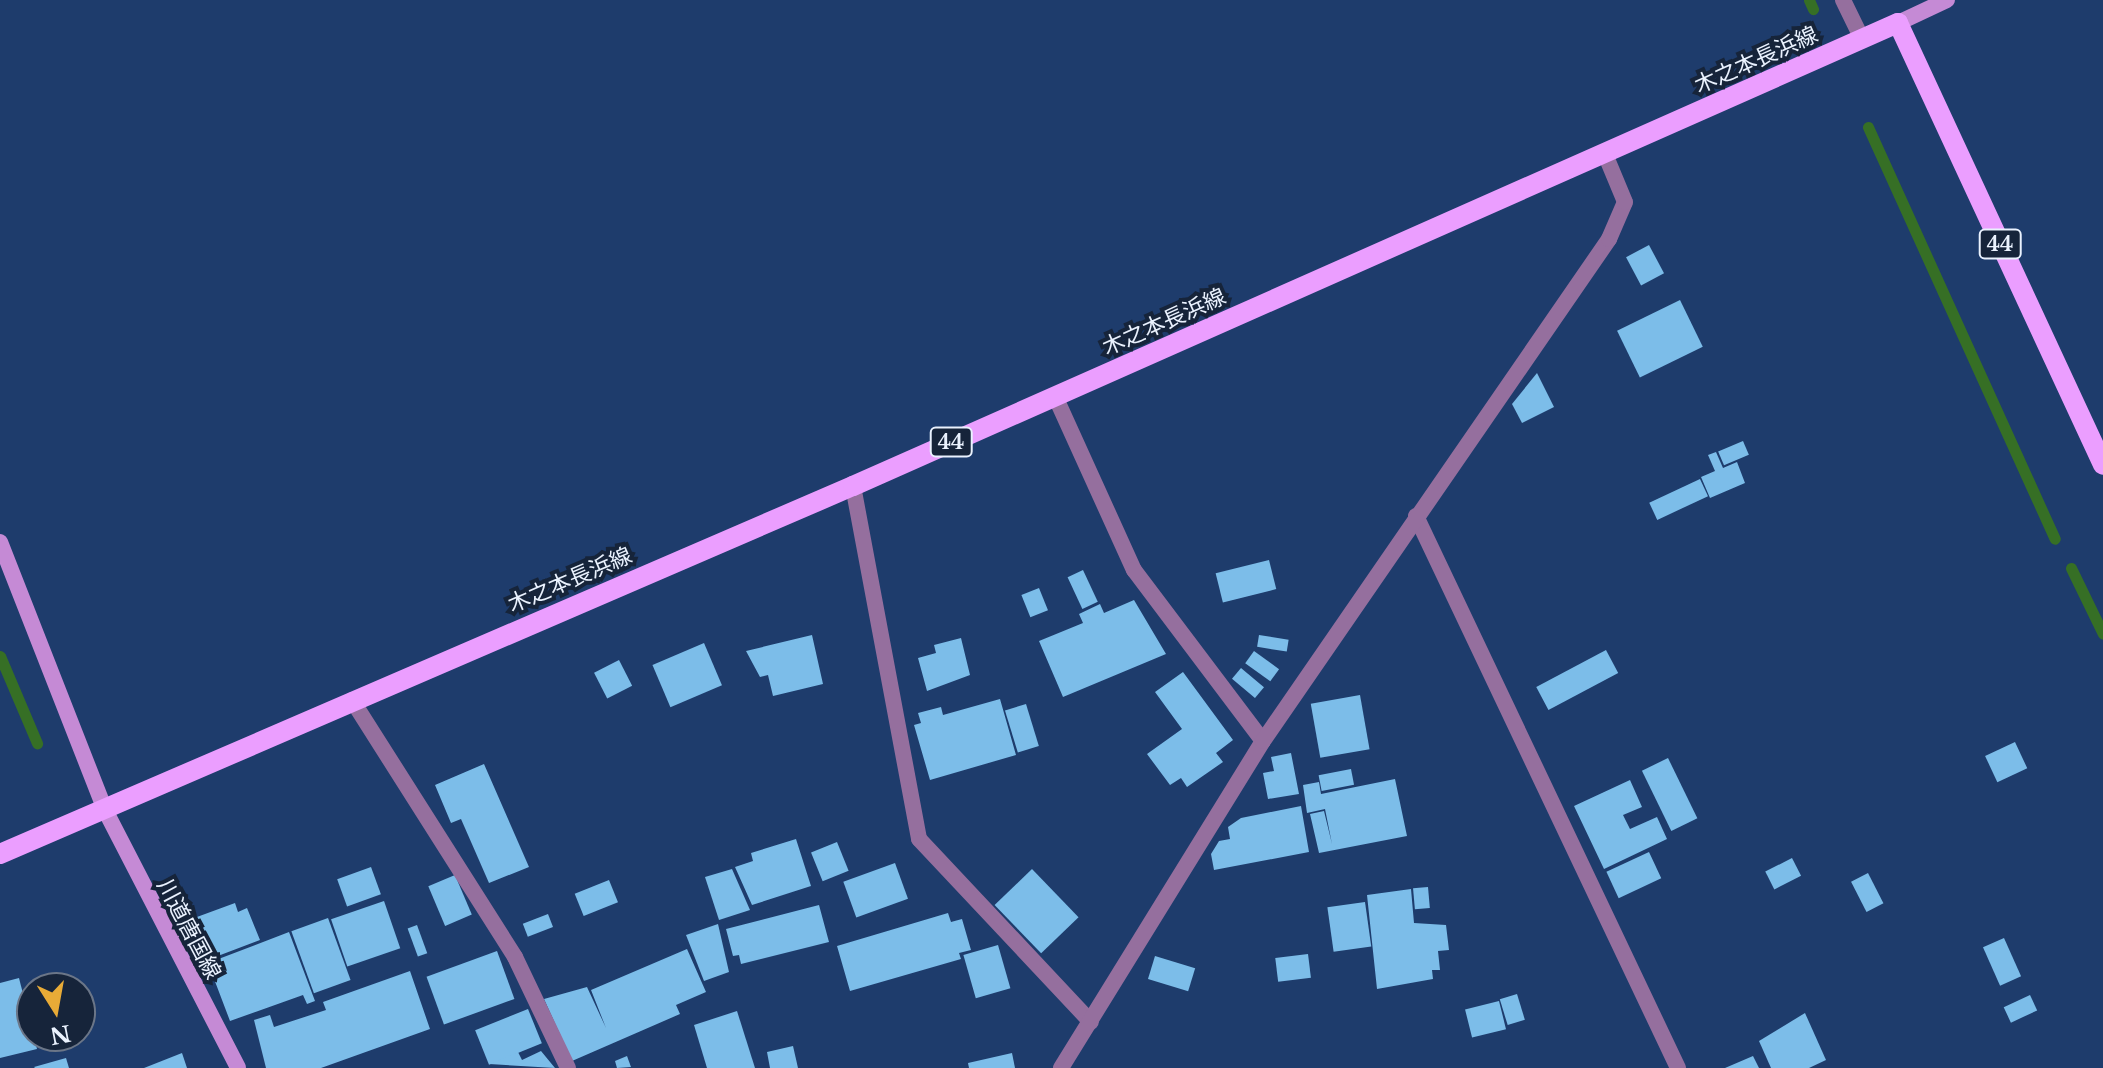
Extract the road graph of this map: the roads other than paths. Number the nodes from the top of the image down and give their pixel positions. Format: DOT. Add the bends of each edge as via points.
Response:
graph roads {
  1 [pos="1843,0"];
  2 [pos="1947,0"];
  3 [pos="1898,23"];
  4 [pos="1862,39"];
  5 [pos="1605,154"];
  6 [pos="1055,396"];
  7 [pos="2103,465"];
  8 [pos="853,486"];
  9 [pos="1416,516"];
  10 [pos="0,542"];
  11 [pos="352,700"];
  12 [pos="1263,741"];
  13 [pos="104,808"];
  14 [pos="0,854"];
  15 [pos="1091,1022"];
  16 [pos="238,1068"];
  17 [pos="568,1068"];
  18 [pos="1061,1068"];
  19 [pos="1678,1068"];
  1 -- 4 [label="street"];
  2 -- 3 [label="main road"];
  3 -- 4 [label="main road, 木之本長浜線 / 44"];
  3 -- 7 [label="main road, 44"];
  4 -- 5 [label="main road, 木之本長浜線 / 44"];
  5 -- 6 [label="main road, 木之本長浜線 / 44"];
  5 -- 9 [label="street" via="1620,188 1623,212"];
  6 -- 8 [label="main road, 木之本長浜線 / 44"];
  6 -- 12 [label="street" via="1134,570"];
  8 -- 11 [label="main road, 木之本長浜線 / 44"];
  8 -- 15 [label="street" via="919,839"];
  9 -- 12 [label="street"];
  9 -- 19 [label="street"];
  10 -- 13 [label="main road, 川道唐国線"];
  11 -- 13 [label="main road, 木之本長浜線 / 44"];
  11 -- 17 [label="street" via="515,957"];
  12 -- 15 [label="street"];
  13 -- 14 [label="main road, 木之本長浜線 / 44"];
  13 -- 16 [label="main road, 川道唐国線"];
  15 -- 18 [label="street"];
}
